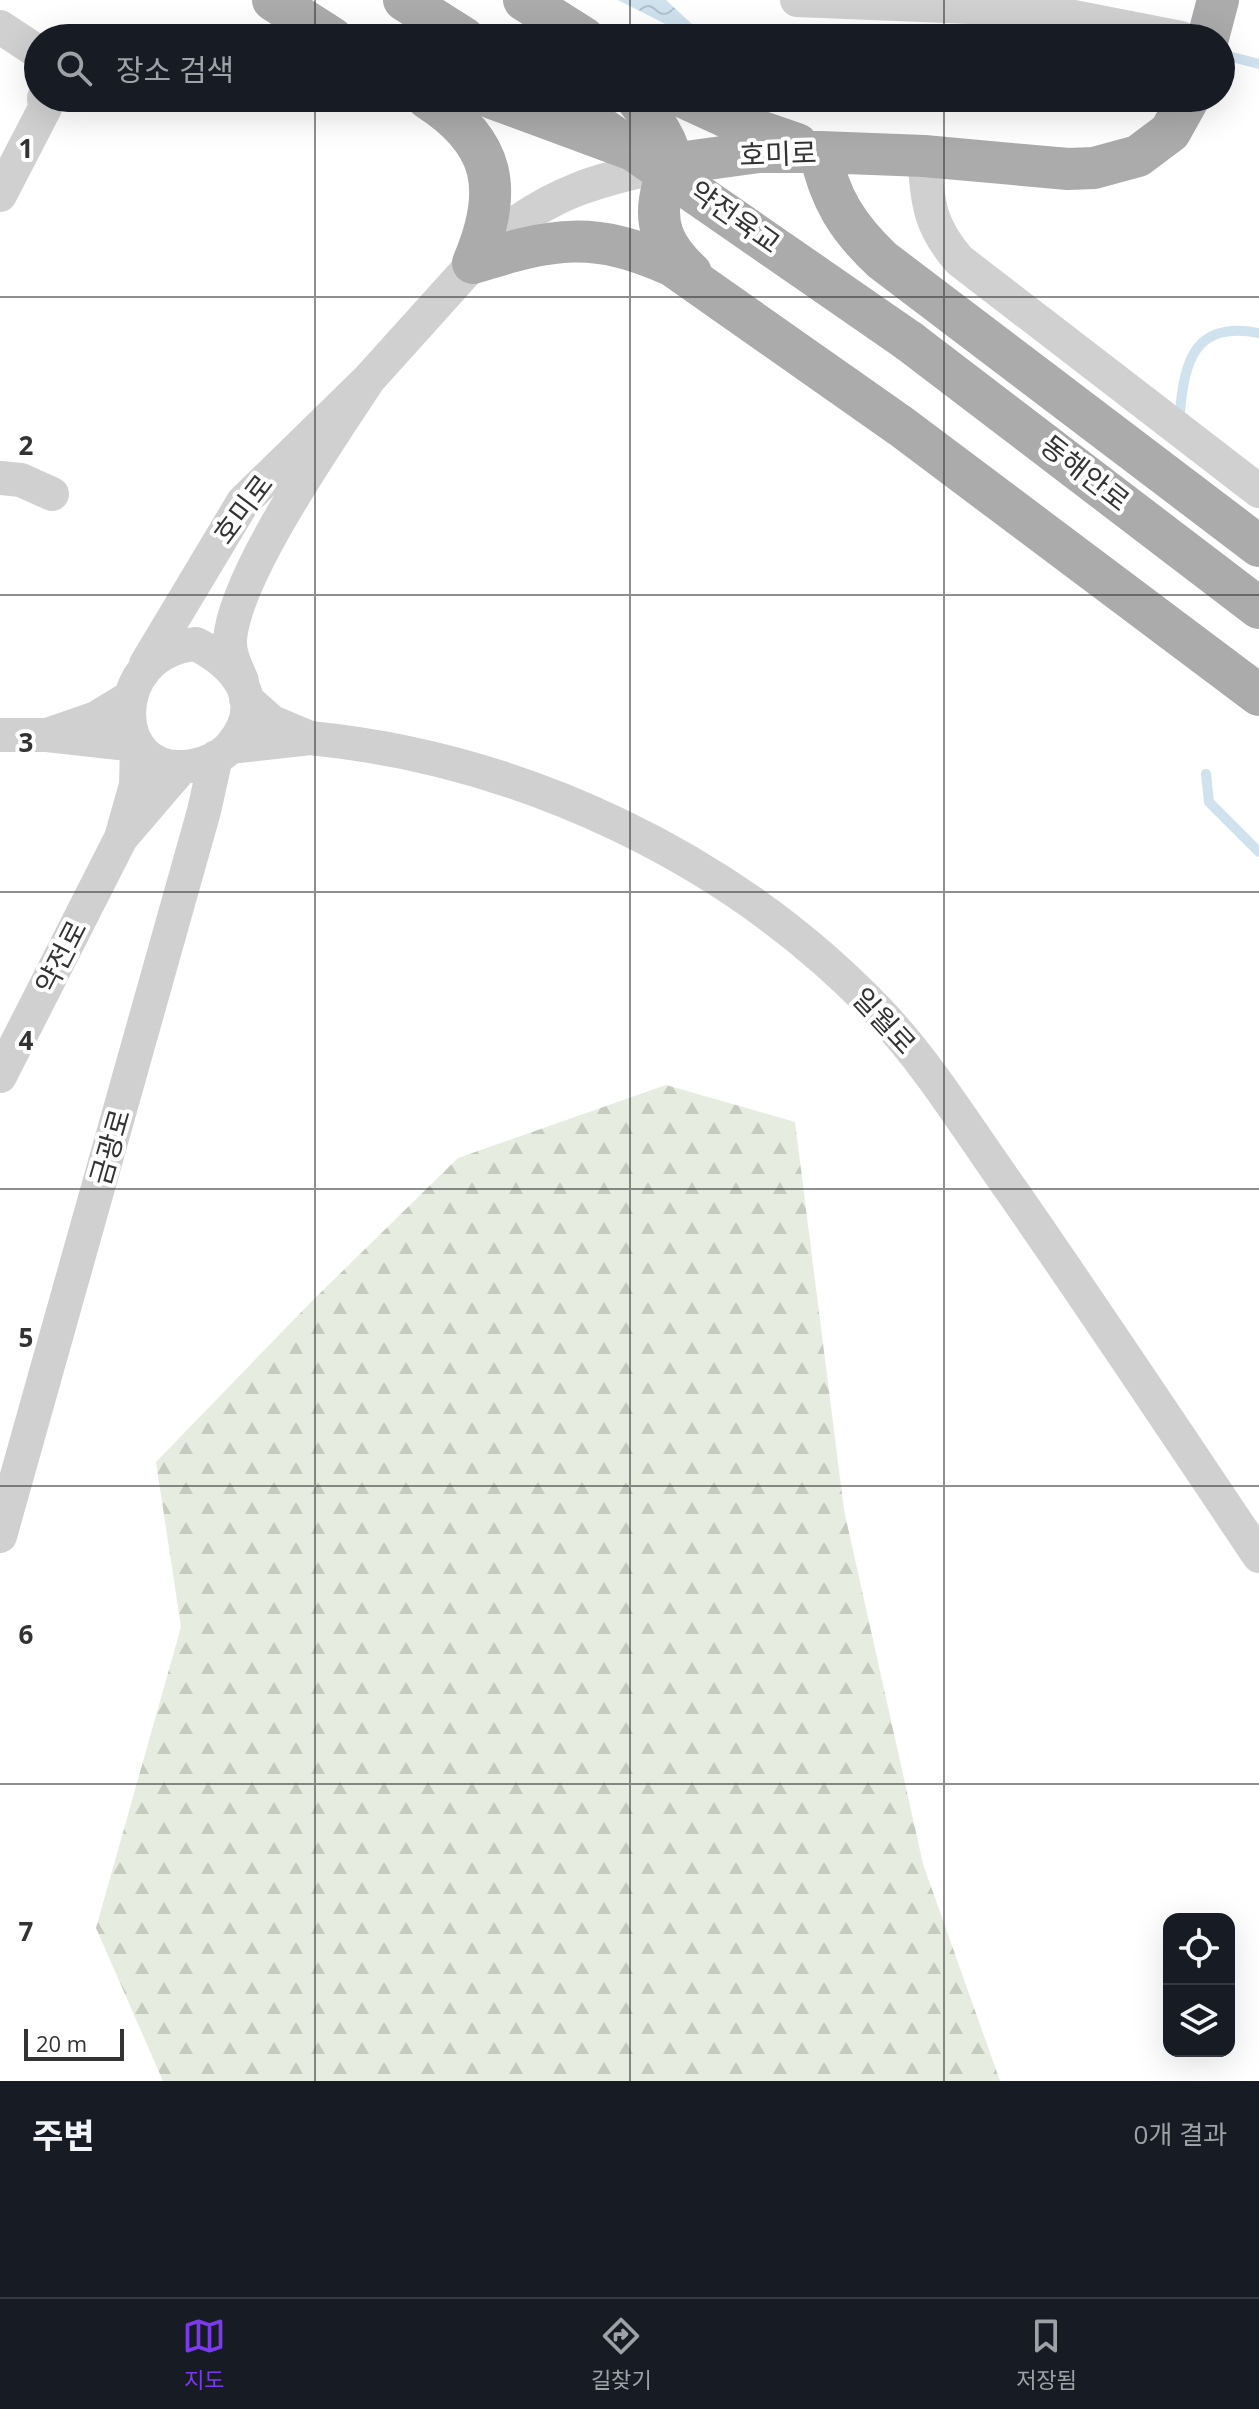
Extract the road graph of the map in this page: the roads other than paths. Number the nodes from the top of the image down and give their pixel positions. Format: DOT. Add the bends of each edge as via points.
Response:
graph roads {
  1 [pos="273,0"];
  2 [pos="404,0"];
  3 [pos="524,0"];
  4 [pos="797,0"];
  5 [pos="1218,0"];
  6 [pos="970,4"];
  7 [pos="311,24"];
  8 [pos="442,24"];
  9 [pos="562,24"];
  10 [pos="1110,24"];
  11 [pos="1212,24"];
  12 [pos="0,27"];
  13 [pos="24,43"];
  14 [pos="43,112"];
  15 [pos="446,112"];
  16 [pos="530,112"];
  17 [pos="578,112"];
  18 [pos="645,112"];
  19 [pos="715,112"];
  20 [pos="1181,112"];
  21 [pos="820,152"];
  22 [pos="924,156"];
  23 [pos="671,164"];
  24 [pos="0,195"];
  25 [pos="473,263"];
  26 [pos="701,283"];
  27 [pos="909,341"];
  28 [pos="369,379"];
  29 [pos="0,478"];
  30 [pos="1259,491"];
  31 [pos="52,494"];
  32 [pos="1259,546"];
  33 [pos="1259,608"];
  34 [pos="146,664"];
  35 [pos="244,690"];
  36 [pos="1259,695"];
  37 [pos="129,698"];
  38 [pos="0,735"];
  39 [pos="47,735"];
  40 [pos="310,738"];
  41 [pos="137,745"];
  42 [pos="223,752"];
  43 [pos="181,768"];
  44 [pos="121,838"];
  45 [pos="0,1076"];
  46 [pos="0,1536"];
  47 [pos="1259,1556"];
  1 -- 7 [label="main road"];
  2 -- 8 [label="main road"];
  3 -- 9 [label="main road"];
  4 -- 6 [label="street"];
  5 -- 11 [label="main road"];
  6 -- 10 [label="street"];
  12 -- 13 [label="street"];
  14 -- 24 [label="street"];
  15 -- 25 [label="main road" via="478,142 492,184 491,208"];
  16 -- 23 [label="main road"];
  17 -- 27 [label="main road, 약전육교, bridge"];
  18 -- 23 [label="main road"];
  19 -- 21 [label="main road"];
  20 -- 22 [label="main road, 호미로" via="1155,146 1118,163 1068,169"];
  21 -- 22 [label="main road, 호미로"];
  21 -- 23 [label="main road, 호미로" via="759,152"];
  21 -- 32 [label="main road" via="834,202 847,225 882,260"];
  22 -- 30 [label="street" via="931,218 959,260"];
  23 -- 25 [label="street, 호미로" via="578,186 548,200 496,238"];
  23 -- 26 [label="main road" via="658,224 663,242"];
  25 -- 26 [label="main road" via="519,249 601,241 644,253"];
  25 -- 28 [label="street, 호미로"];
  26 -- 36 [label="main road" via="1018,512"];
  27 -- 33 [label="main road, 동해안로"];
  28 -- 34 [label="street, 호미로" via="243,502"];
  28 -- 35 [label="street, 호미로" via="245,589 230,641"];
  29 -- 31 [label="street" via="21,480"];
  34 -- 35 [label="street" via="178,646 196,644 230,664"];
  34 -- 37 [label="street"];
  35 -- 40 [label="street, 일월로" via="272,722"];
  35 -- 42 [label="street" via="245,718"];
  37 -- 39 [label="street" via="96,718"];
  37 -- 41 [label="street"];
  38 -- 39 [label="street"];
  39 -- 41 [label="street"];
  40 -- 42 [label="street, 일월로"];
  40 -- 47 [label="street, 일월로" via="385,748 477,771 611,821 695,865 815,953 915,1054"];
  41 -- 43 [label="street" via="150,758"];
  41 -- 44 [label="street, 약전로" via="136,785"];
  42 -- 43 [label="street"];
  42 -- 46 [label="street, 금광로"];
  43 -- 44 [label="street, 약전로"];
  44 -- 45 [label="street, 약전로"];
}
